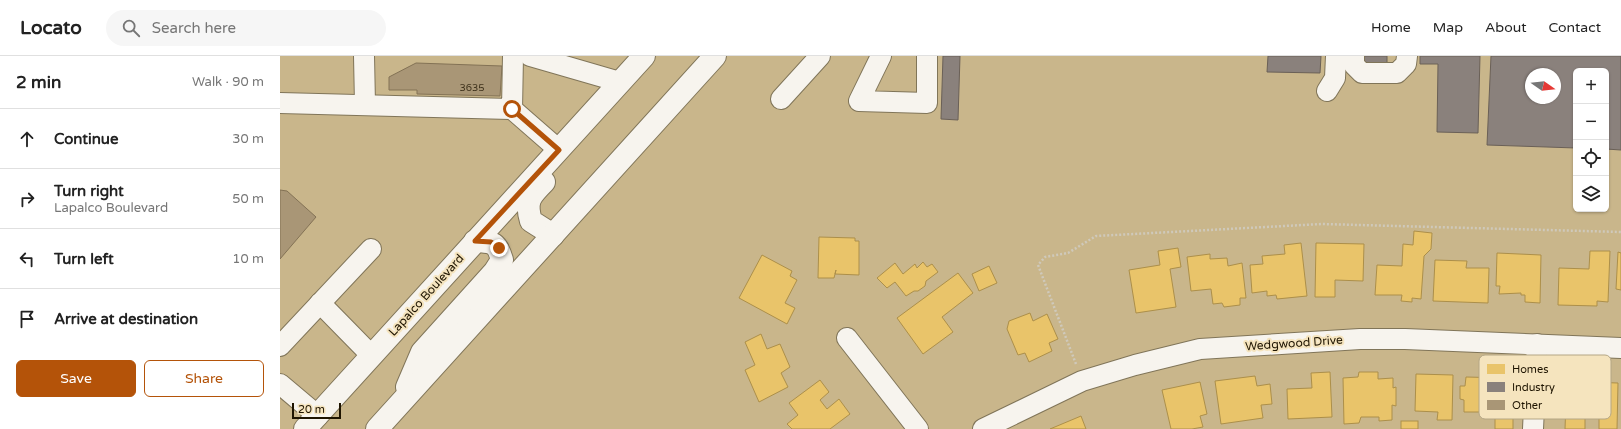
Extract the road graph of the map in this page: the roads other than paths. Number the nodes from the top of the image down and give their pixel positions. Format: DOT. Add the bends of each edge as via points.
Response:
graph roads {
  1 [pos="364,56"];
  2 [pos="514,56"];
  3 [pos="530,56"];
  4 [pos="644,56"];
  5 [pos="650,56"];
  6 [pos="715,56"];
  7 [pos="820,56"];
  8 [pos="881,56"];
  9 [pos="927,56"];
  10 [pos="1336,56"];
  11 [pos="1354,56"];
  12 [pos="1406,56"];
  13 [pos="620,82"];
  14 [pos="1326,91"];
  15 [pos="781,98"];
  16 [pos="280,103"];
  17 [pos="364,104"];
  18 [pos="512,109"];
  19 [pos="559,150"];
  20 [pos="552,235"];
  21 [pos="475,241"];
  22 [pos="371,249"];
  23 [pos="320,303"];
  24 [pos="846,338"];
  25 [pos="1536,344"];
  26 [pos="280,346"];
  27 [pos="1621,348"];
  28 [pos="371,355"];
  29 [pos="1536,355"];
  30 [pos="280,384"];
  31 [pos="399,404"];
  32 [pos="1534,419"];
  33 [pos="311,422"];
  34 [pos="377,429"];
  35 [pos="918,429"];
  36 [pos="983,429"];
  37 [pos="1534,429"];
  1 -- 17 [label="street"];
  2 -- 18 [label="street"];
  3 -- 13 [label="street"];
  4 -- 13 [label="main road, Lapalco Boulevard"];
  5 -- 20 [label="main road" via="626,94 532,194 527,208 531,221"];
  6 -- 20 [label="main road"];
  7 -- 15 [label="street"];
  8 -- 9 [label="street" via="859,101 928,103"];
  10 -- 14 [label="street" via="1335,78"];
  11 -- 12 [label="street" via="1354,65 1362,74 1397,73 1406,64"];
  13 -- 19 [label="main road, Lapalco Boulevard"];
  16 -- 17 [label="street"];
  17 -- 18 [label="street"];
  18 -- 19 [label="street"];
  19 -- 21 [label="main road, Lapalco Boulevard"];
  20 -- 31 [label="main road"];
  21 -- 28 [label="main road, Lapalco Boulevard"];
  21 -- 31 [label="main road" via="491,242 499,248 502,260 422,352"];
  22 -- 23 [label="street"];
  23 -- 26 [label="street"];
  23 -- 28 [label="street"];
  24 -- 35 [label="street"];
  25 -- 27 [label="street, Wedgwood Drive"];
  25 -- 29 [label="street"];
  25 -- 36 [label="street, Wedgwood Drive" via="1360,339 1200,350 1135,365 1082,382"];
  28 -- 33 [label="main road, Lapalco Boulevard"];
  30 -- 33 [label="street"];
  31 -- 34 [label="main road"];
  32 -- 37 [label="street"];
}
